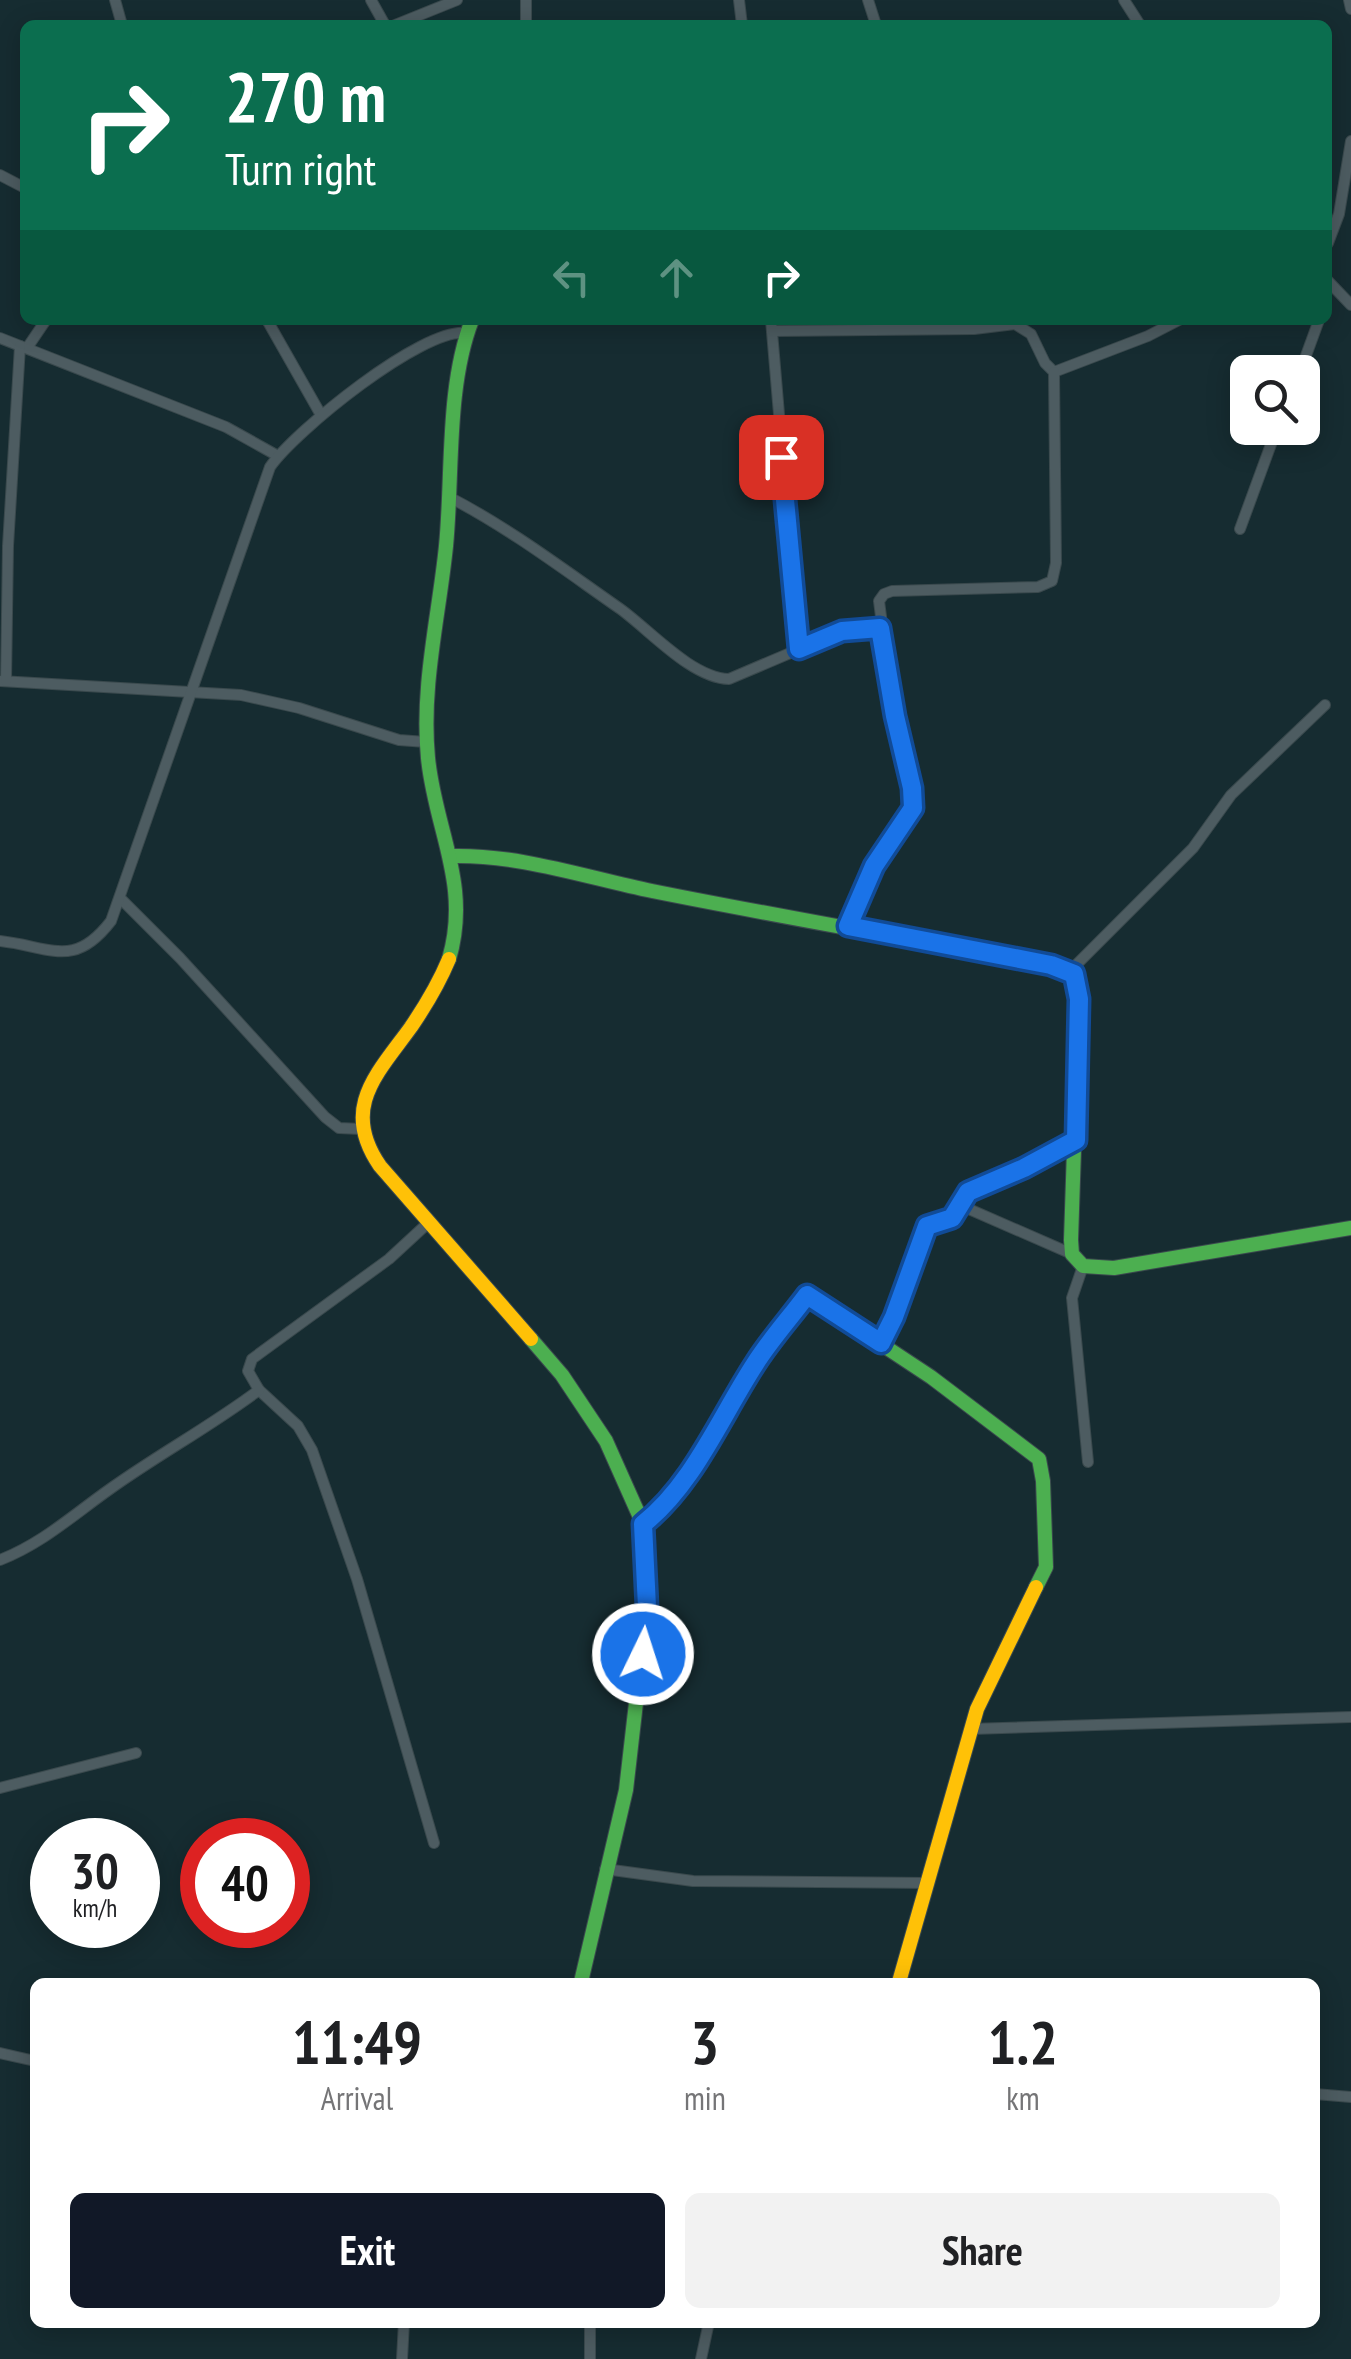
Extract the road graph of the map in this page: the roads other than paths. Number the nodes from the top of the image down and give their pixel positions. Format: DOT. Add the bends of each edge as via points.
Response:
graph roads {
  1 [pos="457,0"];
  2 [pos="1349,0"];
  3 [pos="1351,9"];
  4 [pos="407,20"];
  5 [pos="1351,141"];
  6 [pos="1332,232"];
  7 [pos="42,325"];
  8 [pos="270,325"];
  9 [pos="1004,325"];
  10 [pos="1016,325"];
  11 [pos="1169,325"];
  12 [pos="1317,325"];
  13 [pos="772,326"];
  14 [pos="465,328"];
  15 [pos="0,338"];
  16 [pos="24,347"];
  17 [pos="1306,355"];
  18 [pos="1054,372"];
  19 [pos="321,415"];
  20 [pos="1271,445"];
  21 [pos="278,456"];
  22 [pos="449,497"];
  23 [pos="1240,529"];
  24 [pos="880,628"];
  25 [pos="799,649"];
  26 [pos="3,681"];
  27 [pos="190,693"];
  28 [pos="1324,706"];
  29 [pos="426,742"];
  30 [pos="450,856"];
  31 [pos="120,898"];
  32 [pos="848,926"];
  33 [pos="0,941"];
  34 [pos="1070,971"];
  35 [pos="361,1128"];
  36 [pos="1076,1140"];
  37 [pos="962,1206"];
  38 [pos="428,1223"];
  39 [pos="1351,1228"];
  40 [pos="1072,1254"];
  41 [pos="1083,1266"];
  42 [pos="881,1343"];
  43 [pos="258,1390"];
  44 [pos="1088,1462"];
  45 [pos="643,1524"];
  46 [pos="0,1560"];
  47 [pos="1351,1717"];
  48 [pos="970,1729"];
  49 [pos="136,1752"];
  50 [pos="0,1788"];
  51 [pos="434,1843"];
  52 [pos="605,1869"];
  53 [pos="929,1884"];
  54 [pos="582,1978"];
  55 [pos="900,1978"];
  56 [pos="0,2053"];
  57 [pos="30,2060"];
  58 [pos="1320,2095"];
  59 [pos="1351,2098"];
  60 [pos="404,2328"];
  61 [pos="590,2328"];
  62 [pos="708,2328"];
  63 [pos="402,2359"];
  64 [pos="590,2359"];
  65 [pos="701,2359"];
  1 -- 4 [label="street"];
  2 -- 3 [label="street"];
  5 -- 6 [label="street"];
  7 -- 16 [label="street"];
  8 -- 19 [label="street"];
  9 -- 13 [label="street"];
  10 -- 18 [label="street"];
  11 -- 18 [label="street"];
  12 -- 17 [label="street"];
  13 -- 25 [label="street"];
  14 -- 19 [label="street" via="406,355"];
  14 -- 22 [label="street"];
  15 -- 16 [label="street"];
  16 -- 21 [label="street" via="226,427"];
  16 -- 26 [label="street"];
  18 -- 24 [label="street" via="1052,581 1038,587 887,592 878,606"];
  19 -- 21 [label="street"];
  20 -- 23 [label="street"];
  21 -- 27 [label="street"];
  22 -- 25 [label="street" via="502,526 709,674 729,679"];
  22 -- 29 [label="street"];
  24 -- 25 [label="street" via="842,631"];
  24 -- 32 [label="street" via="913,808 874,866"];
  26 -- 27 [label="street"];
  27 -- 29 [label="street" via="272,701 399,740"];
  27 -- 31 [label="street"];
  28 -- 34 [label="street" via="1243,783 1193,848"];
  29 -- 30 [label="street"];
  30 -- 32 [label="street" via="489,855"];
  30 -- 35 [label="street" via="458,920 450,954 437,989 370,1082"];
  31 -- 33 [label="street" via="111,921 80,950"];
  31 -- 35 [label="street" via="324,1118 339,1128"];
  32 -- 34 [label="street"];
  34 -- 36 [label="street" via="1079,999"];
  35 -- 38 [label="street" via="372,1155"];
  36 -- 37 [label="street" via="968,1192"];
  36 -- 40 [label="street"];
  37 -- 40 [label="street"];
  37 -- 42 [label="street" via="924,1232"];
  38 -- 43 [label="street" via="255,1356 248,1371"];
  38 -- 45 [label="street" via="578,1396"];
  39 -- 41 [label="street" via="1114,1268"];
  40 -- 41 [label="street"];
  41 -- 44 [label="street" via="1072,1298"];
  42 -- 45 [label="street" via="807,1295 666,1502"];
  42 -- 48 [label="street" via="1041,1463 1046,1567"];
  43 -- 46 [label="street" via="38,1544"];
  43 -- 51 [label="street" via="298,1426 312,1450 358,1579"];
  45 -- 52 [label="street" via="643,1654 626,1790"];
  47 -- 48 [label="street"];
  48 -- 53 [label="street"];
  49 -- 50 [label="street"];
  52 -- 53 [label="street" via="693,1881"];
  52 -- 54 [label="street"];
  53 -- 55 [label="street"];
  56 -- 57 [label="street"];
  58 -- 59 [label="street"];
  60 -- 63 [label="street"];
  61 -- 64 [label="street"];
  62 -- 65 [label="street"];
}
